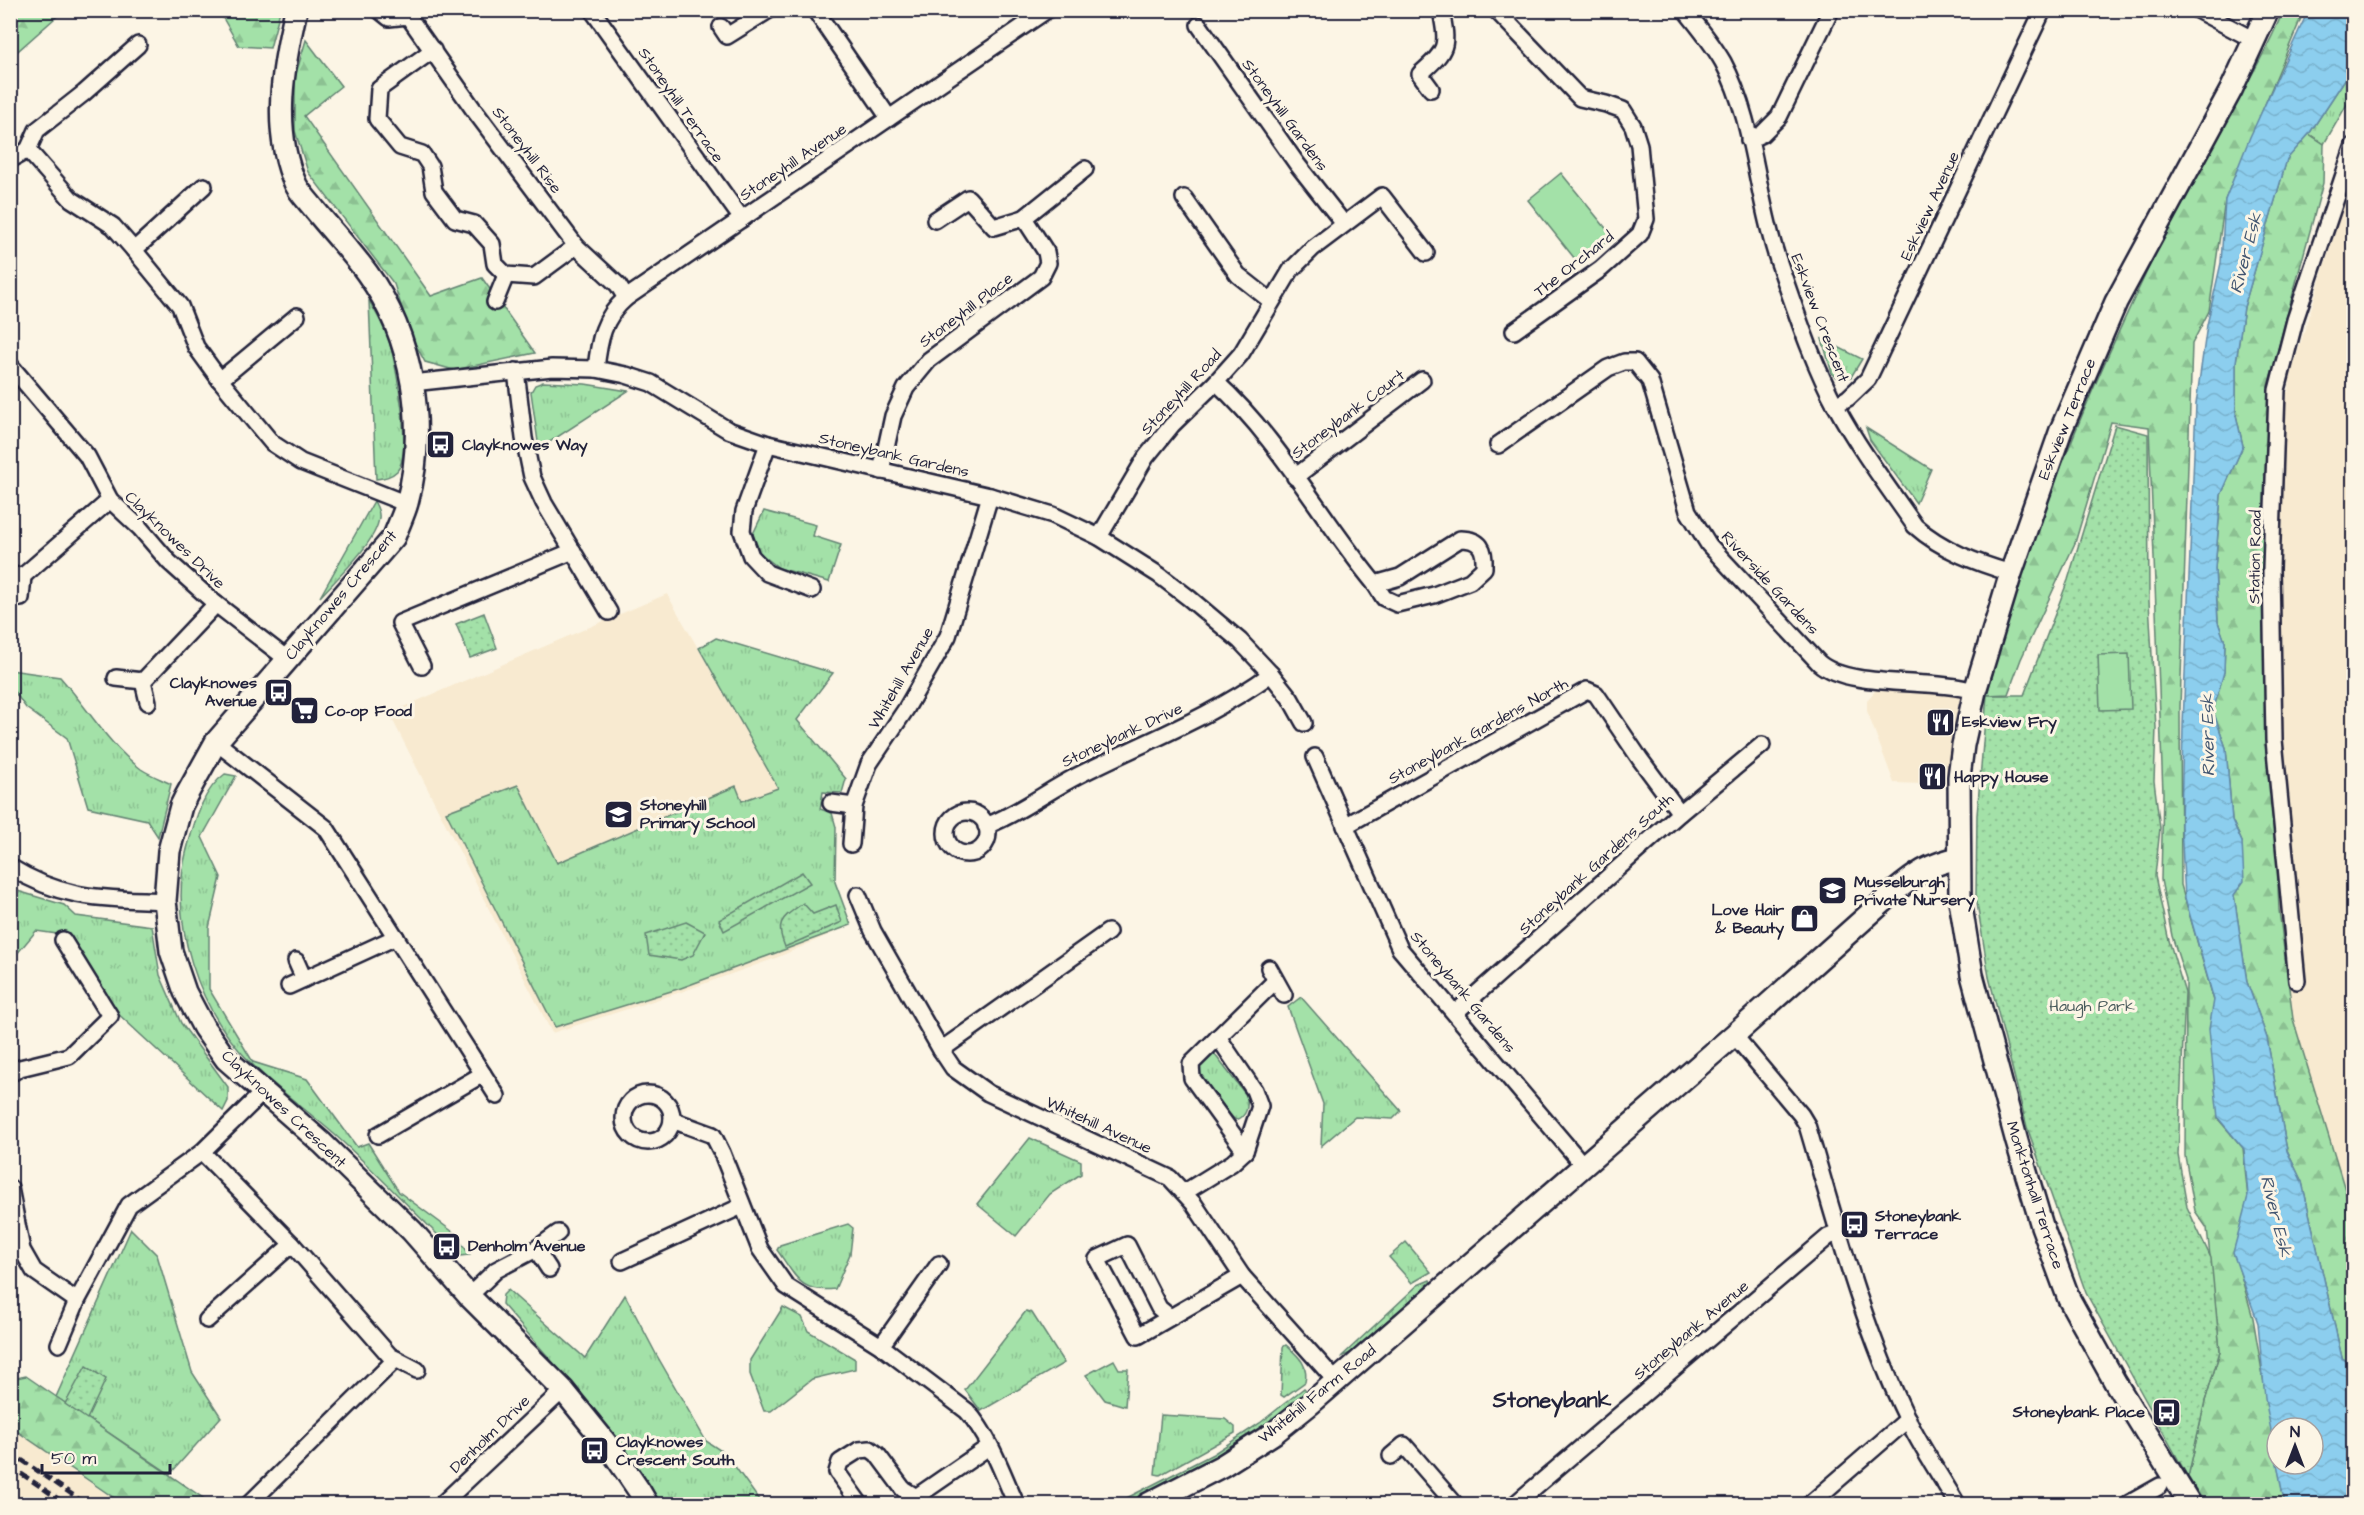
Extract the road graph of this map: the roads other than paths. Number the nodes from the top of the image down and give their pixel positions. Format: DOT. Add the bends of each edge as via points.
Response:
graph roads {
  1 [pos="296,10"];
  2 [pos="379,10"];
  3 [pos="592,10"];
  4 [pos="769,10"];
  5 [pos="815,10"];
  6 [pos="1047,10"];
  7 [pos="1441,10"];
  8 [pos="1496,10"];
  9 [pos="1685,10"];
  10 [pos="1831,10"];
  11 [pos="2043,10"];
  12 [pos="2197,10"];
  13 [pos="2268,10"];
  14 [pos="410,14"];
  15 [pos="1199,25"];
  16 [pos="721,27"];
  17 [pos="2254,40"];
  18 [pos="138,45"];
  19 [pos="433,50"];
  20 [pos="1431,89"];
  21 [pos="889,118"];
  22 [pos="1749,140"];
  23 [pos="2354,145"];
  24 [pos="28,150"];
  25 [pos="10,160"];
  26 [pos="1085,169"];
  27 [pos="204,186"];
  28 [pos="1184,198"];
  29 [pos="1024,218"];
  30 [pos="742,219"];
  31 [pos="935,220"];
  32 [pos="1344,224"];
  33 [pos="576,246"];
  34 [pos="134,250"];
  35 [pos="1426,253"];
  36 [pos="506,275"];
  37 [pos="626,298"];
  38 [pos="1270,301"];
  39 [pos="495,302"];
  40 [pos="297,316"];
  41 [pos="1514,331"];
  42 [pos="10,365"];
  43 [pos="596,369"];
  44 [pos="516,371"];
  45 [pos="220,380"];
  46 [pos="1422,380"];
  47 [pos="412,382"];
  48 [pos="1216,382"];
  49 [pos="1835,405"];
  50 [pos="768,444"];
  51 [pos="1498,446"];
  52 [pos="881,471"];
  53 [pos="1294,477"];
  54 [pos="990,496"];
  55 [pos="110,500"];
  56 [pos="407,504"];
  57 [pos="1099,537"];
  58 [pos="573,551"];
  59 [pos="2011,573"];
  60 [pos="17,575"];
  61 [pos="805,584"];
  62 [pos="1375,584"];
  63 [pos="21,598"];
  64 [pos="216,604"];
  65 [pos="609,612"];
  66 [pos="286,659"];
  67 [pos="422,666"];
  68 [pos="1271,674"];
  69 [pos="116,678"];
  70 [pos="143,681"];
  71 [pos="1975,691"];
  72 [pos="148,702"];
  73 [pos="1304,723"];
  74 [pos="216,742"];
  75 [pos="1762,745"];
  76 [pos="1315,757"];
  77 [pos="831,803"];
  78 [pos="855,806"];
  79 [pos="1680,813"];
  80 [pos="986,826"];
  81 [pos="1345,826"];
  82 [pos="851,844"];
  83 [pos="1959,858"];
  84 [pos="10,867"];
  85 [pos="858,895"];
  86 [pos="165,901"];
  87 [pos="1108,932"];
  88 [pos="396,938"];
  89 [pos="63,940"];
  90 [pos="296,961"];
  91 [pos="304,979"];
  92 [pos="2297,981"];
  93 [pos="289,986"];
  94 [pos="1284,995"];
  95 [pos="1455,1013"];
  96 [pos="1734,1035"];
  97 [pos="1218,1037"];
  98 [pos="940,1050"];
  99 [pos="10,1074"];
  100 [pos="483,1074"];
  101 [pos="262,1093"];
  102 [pos="497,1096"];
  103 [pos="672,1120"];
  104 [pos="378,1135"];
  105 [pos="1245,1150"];
  106 [pos="202,1152"];
  107 [pos="1583,1165"];
  108 [pos="10,1188"];
  109 [pos="1185,1192"];
  110 [pos="742,1206"];
  111 [pos="558,1233"];
  112 [pos="1839,1233"];
  113 [pos="292,1244"];
  114 [pos="536,1249"];
  115 [pos="622,1261"];
  116 [pos="939,1264"];
  117 [pos="549,1269"];
  118 [pos="1242,1276"];
  119 [pos="469,1296"];
  120 [pos="77,1301"];
  121 [pos="1170,1317"];
  122 [pos="207,1320"];
  123 [pos="60,1344"];
  124 [pos="881,1346"];
  125 [pos="396,1359"];
  126 [pos="417,1370"];
  127 [pos="1337,1382"];
  128 [pos="562,1390"];
  129 [pos="1908,1419"];
  130 [pos="990,1446"];
  131 [pos="1391,1456"];
  132 [pos="2160,1486"];
  133 [pos="915,1501"];
  134 [pos="249,1504"];
  135 [pos="442,1504"];
  136 [pos="647,1504"];
  137 [pos="860,1504"];
  138 [pos="1016,1504"];
  139 [pos="1148,1504"];
  140 [pos="1455,1504"];
  141 [pos="1515,1504"];
  142 [pos="1809,1504"];
  143 [pos="1957,1504"];
  144 [pos="2128,1504"];
  145 [pos="2190,1504"];
  1 -- 47 [label="street, Clayknowes Crescent" via="283,93 283,141 296,186 386,302"];
  2 -- 14 [label="street, Stoneyhill Rise" via="388,18"];
  3 -- 30 [label="street, Stoneyhill Terrace"];
  4 -- 16 [label="street" via="727,36"];
  5 -- 21 [label="street"];
  6 -- 21 [label="street, Stoneyhill Avenue"];
  7 -- 20 [label="street" via="1446,40 1441,55 1420,74"];
  8 -- 41 [label="street, The Orchard" via="1580,98 1623,110 1639,145 1646,219 1640,234 1601,269"];
  9 -- 22 [label="street, Eskview Crescent" via="1723,63"];
  10 -- 22 [label="street" via="1779,117 1762,134"];
  11 -- 49 [label="street, Eskview Avenue" via="1868,379"];
  12 -- 17 [label="street"];
  13 -- 17 [label="street, Eskview Terrace"];
  14 -- 19 [label="street, Stoneyhill Rise"];
  15 -- 32 [label="street, Stoneyhill Gardens"];
  17 -- 59 [label="street, Eskview Terrace" via="2116,302 2061,430"];
  18 -- 24 [label="street" via="37,130"];
  19 -- 33 [label="street, Stoneyhill Rise"];
  19 -- 36 [label="street" via="380,89 376,119 400,147 422,154 430,166 434,191 455,219 474,224 492,244 495,264"];
  21 -- 30 [label="street, Stoneyhill Avenue"];
  22 -- 49 [label="street, Eskview Crescent" via="1761,202 1778,259"];
  23 -- 92 [label="street, Station Road" via="2295,320 2277,390 2271,569 2274,740"];
  24 -- 25 [label="street"];
  24 -- 34 [label="street" via="71,199 113,226"];
  26 -- 29 [label="street"];
  27 -- 34 [label="street"];
  28 -- 38 [label="street" via="1238,275"];
  29 -- 31 [label="street" via="994,227 968,198"];
  29 -- 52 [label="street, Stoneyhill Place" via="1046,252 1048,263 1041,277 928,360 906,388 893,416"];
  30 -- 37 [label="street, Stoneyhill Avenue"];
  32 -- 35 [label="street, Stoneyhill Road" via="1382,196"];
  32 -- 38 [label="street, Stoneyhill Road" via="1291,270"];
  33 -- 36 [label="street" via="534,277"];
  33 -- 37 [label="street, Stoneyhill Rise" via="618,285"];
  34 -- 45 [label="street" via="180,306 196,348"];
  36 -- 39 [label="street"];
  37 -- 43 [label="street, Stoneyhill Avenue" via="606,320 599,338"];
  38 -- 48 [label="street, Stoneyhill Road" via="1241,354"];
  40 -- 45 [label="street"];
  42 -- 55 [label="street, Clayknowes Drive" via="87,456"];
  43 -- 44 [label="street, Stoneybank Gardens"];
  43 -- 50 [label="street, Stoneybank Gardens" via="651,383 728,429"];
  44 -- 47 [label="street, Stoneybank Gardens"];
  44 -- 58 [label="street" via="532,477"];
  45 -- 56 [label="street" via="272,443 301,462"];
  46 -- 53 [label="street, Stoneybank Court"];
  47 -- 56 [label="street, Clayknowes Crescent" via="416,424 414,470"];
  48 -- 53 [label="street, Stoneybank Court" via="1270,442"];
  48 -- 57 [label="street, Stoneyhill Road" via="1146,457"];
  49 -- 59 [label="street, Eskview Crescent" via="1915,526 1952,552"];
  50 -- 52 [label="street, Stoneybank Gardens"];
  50 -- 61 [label="street" via="744,511 742,531 751,556 767,573"];
  51 -- 71 [label="street, Riverside Gardens" via="1608,368 1635,362 1650,381 1688,511 1709,545 1819,663 1848,677 1948,685"];
  52 -- 54 [label="street, Stoneybank Gardens"];
  53 -- 62 [label="street, Stoneybank Court"];
  54 -- 57 [label="street, Stoneybank Gardens" via="1053,515"];
  54 -- 78 [label="street, Whitehill Avenue" via="948,636 869,764"];
  55 -- 60 [label="street, Clayknowes Drive"];
  55 -- 64 [label="street, Clayknowes Drive"];
  56 -- 66 [label="street, Clayknowes Crescent" via="394,537"];
  57 -- 68 [label="street, Stoneybank Gardens" via="1189,598 1240,641"];
  58 -- 65 [label="street"];
  58 -- 67 [label="street" via="400,623"];
  59 -- 71 [label="street, Eskview Terrace"];
  60 -- 63 [label="street, Clayknowes Drive"];
  62 -- 62 [label="street, Stoneybank Court" via="1384,598 1398,604 1434,595 1470,580 1484,568 1485,553 1479,544 1460,540 1400,577"];
  64 -- 66 [label="street, Clayknowes Drive"];
  64 -- 70 [label="street, Clayknowes Drive"];
  66 -- 74 [label="street, Clayknowes Crescent"];
  68 -- 73 [label="street, Stoneybank Gardens"];
  68 -- 80 [label="street, Stoneybank Drive" via="1212,712 1060,784 1010,817"];
  69 -- 70 [label="street"];
  70 -- 72 [label="street"];
  71 -- 83 [label="street, Eskview Terrace" via="1959,777"];
  74 -- 86 [label="street, Clayknowes Crescent" via="181,806 169,851"];
  74 -- 88 [label="street" via="326,828"];
  75 -- 79 [label="street, Stoneybank Gardens South"];
  76 -- 81 [label="street, Stoneybank Gardens"];
  77 -- 78 [label="street"];
  78 -- 82 [label="street, Whitehill Avenue"];
  79 -- 81 [label="street, Stoneybank Gardens North" via="1596,694 1587,690"];
  79 -- 95 [label="street, Stoneybank Gardens South"];
  81 -- 95 [label="street, Stoneybank Gardens" via="1400,949"];
  83 -- 96 [label="street" via="1920,871"];
  83 -- 145 [label="street, Monktonhall Terrace" via="1960,900 1972,975 2042,1226 2069,1299"];
  84 -- 86 [label="street" via="50,888 85,897"];
  85 -- 98 [label="street, Whitehill Avenue" via="873,931"];
  86 -- 101 [label="street, Clayknowes Crescent" via="171,951 184,992 226,1059"];
  87 -- 98 [label="street" via="1098,947"];
  88 -- 91 [label="street"];
  88 -- 100 [label="street"];
  89 -- 99 [label="street" via="111,1016 69,1056"];
  90 -- 91 [label="street"];
  91 -- 93 [label="street"];
  94 -- 97 [label="street" via="1272,974"];
  95 -- 107 [label="street, Stoneybank Gardens"];
  96 -- 107 [label="street"];
  96 -- 112 [label="street" via="1801,1115"];
  97 -- 105 [label="street" via="1254,1090 1260,1106"];
  97 -- 105 [label="street" via="1191,1064 1192,1078"];
  98 -- 109 [label="street, Whitehill Avenue" via="953,1068 988,1093 1170,1178"];
  100 -- 102 [label="street"];
  100 -- 104 [label="street"];
  101 -- 106 [label="street"];
  101 -- 119 [label="street, Clayknowes Crescent" via="338,1159 412,1232"];
  103 -- 110 [label="street" via="713,1135"];
  105 -- 109 [label="street" via="1233,1163"];
  106 -- 113 [label="street"];
  106 -- 120 [label="street" via="129,1205"];
  107 -- 127 [label="street, Whitehill Farm Road"];
  108 -- 120 [label="street" via="22,1250 34,1271"];
  109 -- 118 [label="street, Whitehill Avenue"];
  110 -- 115 [label="street"];
  110 -- 124 [label="street" via="760,1249 786,1286"];
  111 -- 114 [label="street"];
  112 -- 129 [label="street" via="1877,1348"];
  112 -- 141 [label="street, Stoneybank Avenue" via="1828,1237"];
  113 -- 122 [label="street"];
  113 -- 125 [label="street"];
  114 -- 117 [label="street"];
  114 -- 119 [label="street" via="496,1270"];
  116 -- 124 [label="street"];
  118 -- 121 [label="street"];
  118 -- 127 [label="street, Whitehill Avenue"];
  119 -- 128 [label="street, Clayknowes Crescent"];
  120 -- 123 [label="street"];
  121 -- 121 [label="street" via="1138,1336 1096,1259 1127,1245 1159,1308"];
  124 -- 130 [label="street" via="967,1411"];
  125 -- 126 [label="street"];
  125 -- 134 [label="street"];
  127 -- 139 [label="street, Whitehill Farm Road" via="1274,1433 1222,1466"];
  128 -- 135 [label="street, Denholm Drive"];
  128 -- 136 [label="street, Clayknowes Crescent" via="610,1448"];
  129 -- 142 [label="street"];
  129 -- 143 [label="street"];
  130 -- 133 [label="street"];
  130 -- 138 [label="street"];
  131 -- 140 [label="street" via="1404,1445"];
  132 -- 144 [label="street"];
  133 -- 137 [label="street" via="870,1449 860,1450 840,1462 837,1472"];
}
